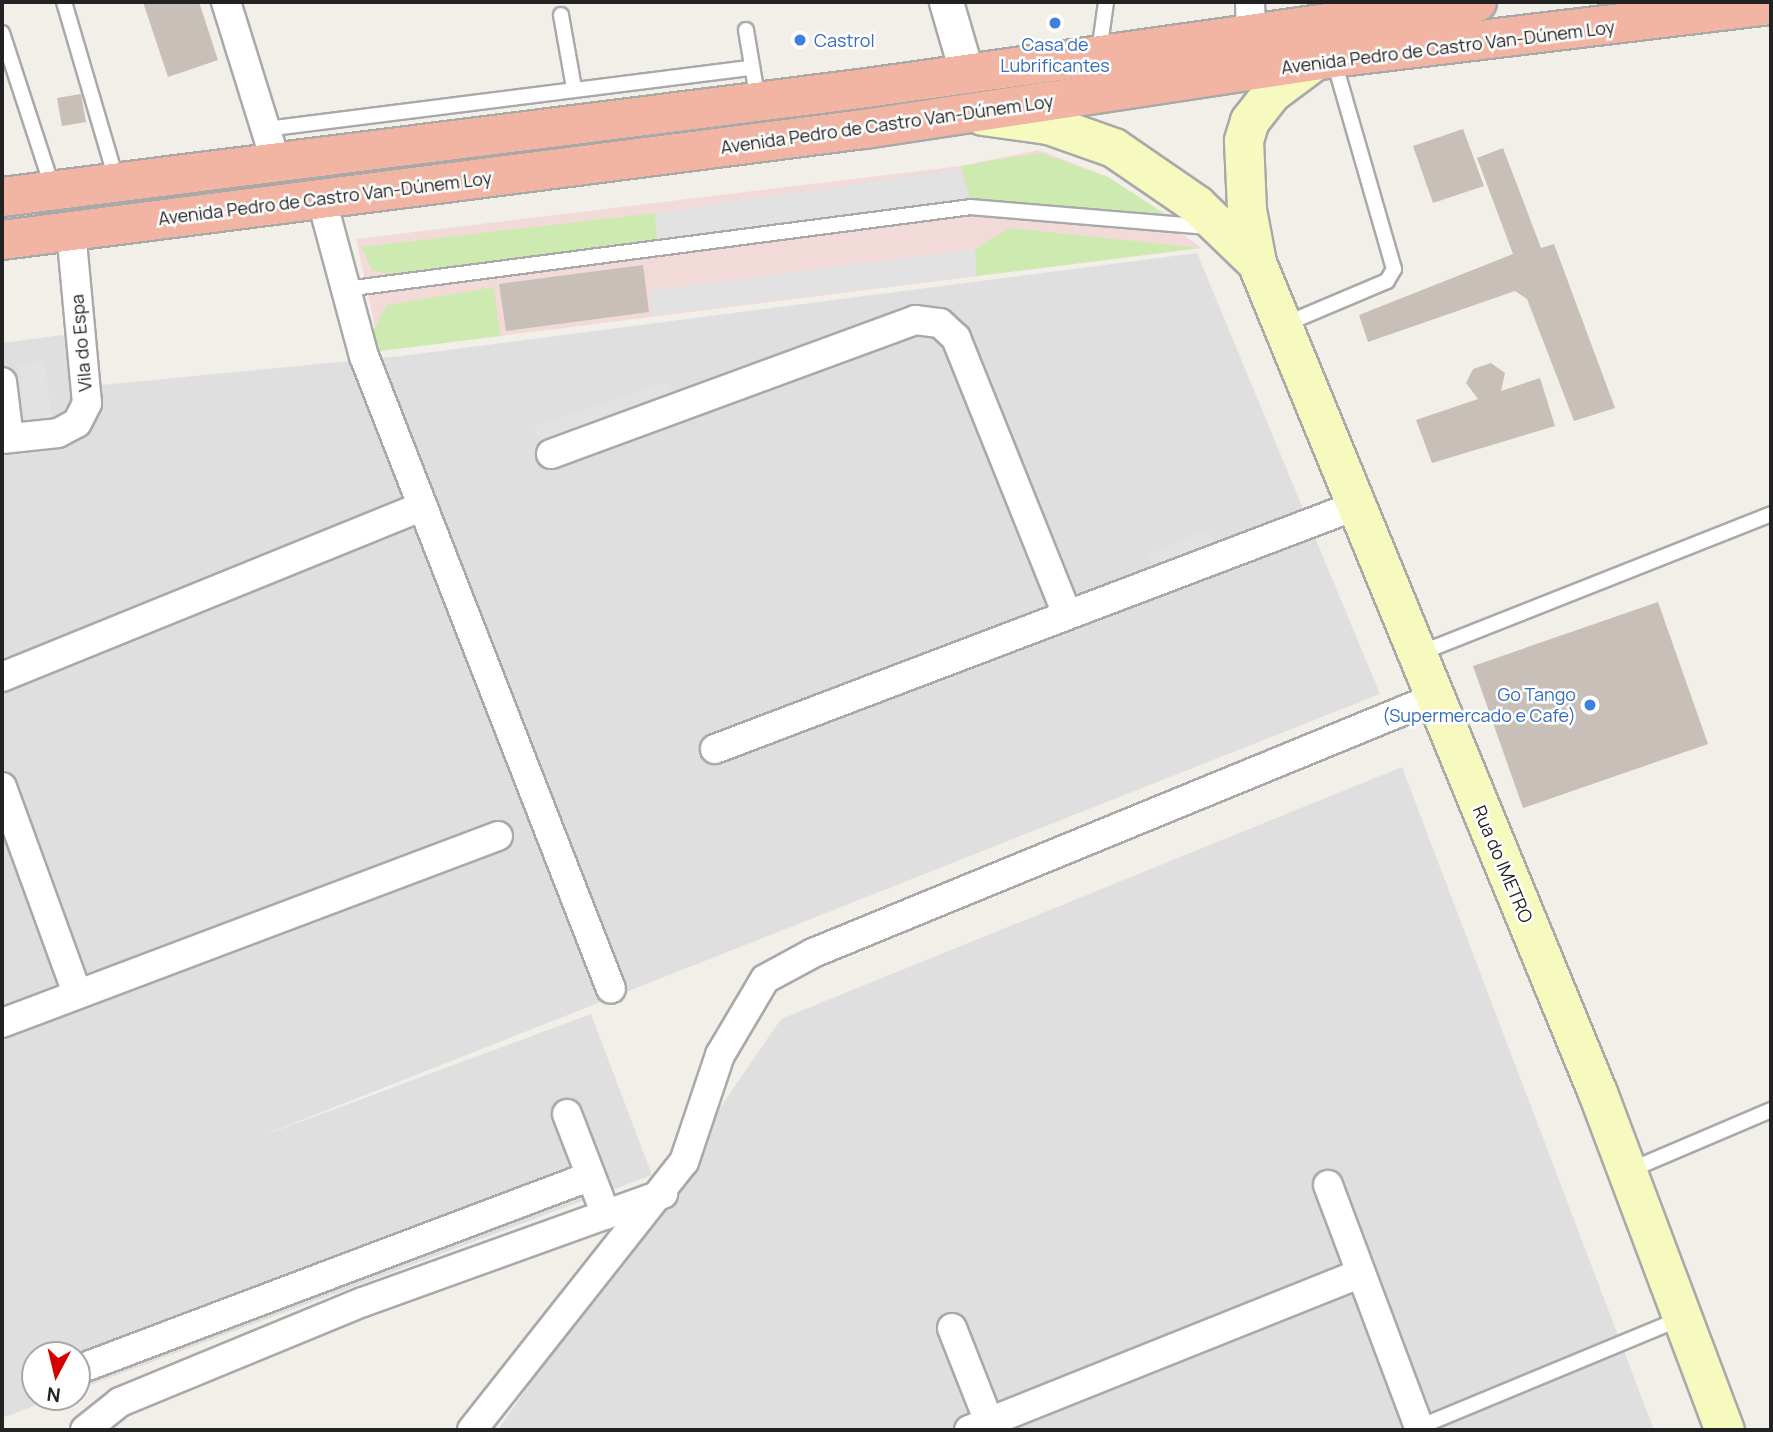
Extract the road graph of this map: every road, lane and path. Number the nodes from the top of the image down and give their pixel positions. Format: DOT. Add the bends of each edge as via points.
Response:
graph roads {
  1 [pos="64,2"];
  2 [pos="226,2"];
  3 [pos="946,2"];
  4 [pos="1106,2"];
  5 [pos="1477,2"];
  6 [pos="1771,5"];
  7 [pos="1412,6"];
  8 [pos="1345,11"];
  9 [pos="561,15"];
  10 [pos="1251,18"];
  11 [pos="746,30"];
  12 [pos="2,33"];
  13 [pos="1098,56"];
  14 [pos="1324,60"];
  15 [pos="967,74"];
  16 [pos="755,85"];
  17 [pos="574,88"];
  18 [pos="964,114"];
  19 [pos="271,146"];
  20 [pos="118,183"];
  21 [pos="53,191"];
  22 [pos="2,197"];
  23 [pos="321,197"];
  24 [pos="1219,228"];
  25 [pos="71,231"];
  26 [pos="2,240"];
  27 [pos="1256,263"];
  28 [pos="346,289"];
  29 [pos="1277,313"];
  30 [pos="2,382"];
  31 [pos="5,439"];
  32 [pos="551,454"];
  33 [pos="423,506"];
  34 [pos="1355,506"];
  35 [pos="1771,514"];
  36 [pos="1066,612"];
  37 [pos="1416,655"];
  38 [pos="2,677"];
  39 [pos="1434,698"];
  40 [pos="715,749"];
  41 [pos="2,787"];
  42 [pos="498,836"];
  43 [pos="611,989"];
  44 [pos="77,993"];
  45 [pos="2,1023"];
  46 [pos="1771,1110"];
  47 [pos="567,1114"];
  48 [pos="1628,1171"];
  49 [pos="591,1176"];
  50 [pos="1328,1185"];
  51 [pos="663,1194"];
  52 [pos="606,1214"];
  53 [pos="1361,1273"];
  54 [pos="1683,1318"];
  55 [pos="953,1328"];
  56 [pos="91,1365"];
  57 [pos="979,1426"];
  58 [pos="1420,1429"];
  59 [pos="85,1430"];
  60 [pos="472,1430"];
  61 [pos="1725,1430"];
  1 -- 20 [label="lane"];
  2 -- 19 [label="street"];
  3 -- 15 [label="street"];
  4 -- 13 [label="lane"];
  5 -- 7 [label="highway, Avenida Pedro de Castro Van-Dúnem Loy"];
  6 -- 14 [label="highway, Avenida Pedro de Castro Van-Dúnem Loy"];
  7 -- 8 [label="highway, Avenida Pedro de Castro Van-Dúnem Loy"];
  8 -- 10 [label="highway, Avenida Pedro de Castro Van-Dúnem Loy"];
  9 -- 17 [label="lane"];
  10 -- 13 [label="highway, Avenida Pedro de Castro Van-Dúnem Loy"];
  11 -- 16 [label="lane"];
  12 -- 21 [label="lane"];
  13 -- 15 [label="highway, Avenida Pedro de Castro Van-Dúnem Loy"];
  14 -- 18 [label="highway, Avenida Pedro de Castro Van-Dúnem Loy"];
  14 -- 27 [label="main road" via="1272,93 1250,121 1244,141 1247,210"];
  14 -- 29 [label="lane" via="1394,269 1387,281"];
  15 -- 16 [label="highway, Avenida Pedro de Castro Van-Dúnem Loy"];
  16 -- 17 [label="lane"];
  16 -- 19 [label="highway, Avenida Pedro de Castro Van-Dúnem Loy"];
  17 -- 19 [label="lane"];
  18 -- 23 [label="highway, Avenida Pedro de Castro Van-Dúnem Loy"];
  18 -- 24 [label="main road" via="1049,125 1114,148 1160,176"];
  19 -- 20 [label="highway, Avenida Pedro de Castro Van-Dúnem Loy"];
  20 -- 21 [label="highway, Avenida Pedro de Castro Van-Dúnem Loy"];
  21 -- 22 [label="highway, Avenida Pedro de Castro Van-Dúnem Loy"];
  23 -- 25 [label="highway, Avenida Pedro de Castro Van-Dúnem Loy"];
  23 -- 28 [label="street"];
  24 -- 27 [label="main road"];
  24 -- 28 [label="lane" via="971,207"];
  25 -- 26 [label="highway, Avenida Pedro de Castro Van-Dúnem Loy"];
  25 -- 31 [label="street, Vila do Espa" via="86,403 77,424 58,433"];
  27 -- 29 [label="main road, Rua do IMETRO"];
  28 -- 33 [label="street" via="364,356"];
  29 -- 34 [label="main road, Rua do IMETRO"];
  30 -- 31 [label="street, Vila do Espa"];
  32 -- 36 [label="street" via="915,320 940,323 956,338"];
  33 -- 38 [label="street"];
  33 -- 43 [label="street"];
  34 -- 36 [label="street"];
  34 -- 37 [label="main road, Rua do IMETRO"];
  35 -- 37 [label="lane"];
  36 -- 40 [label="street"];
  37 -- 39 [label="main road, Rua do IMETRO"];
  39 -- 48 [label="main road, Rua do IMETRO"];
  39 -- 51 [label="street" via="813,953 765,979 737,1017 684,1162"];
  41 -- 44 [label="street"];
  42 -- 44 [label="street"];
  44 -- 45 [label="street"];
  46 -- 48 [label="lane"];
  47 -- 49 [label="street"];
  48 -- 54 [label="main road, Rua do IMETRO"];
  49 -- 52 [label="street"];
  49 -- 56 [label="street"];
  50 -- 53 [label="street"];
  51 -- 52 [label="street"];
  51 -- 60 [label="street"];
  52 -- 59 [label="street" via="363,1302 120,1402"];
  53 -- 57 [label="street"];
  53 -- 58 [label="street"];
  54 -- 58 [label="lane"];
  54 -- 61 [label="main road, Rua do IMETRO"];
  55 -- 57 [label="street"];
}
